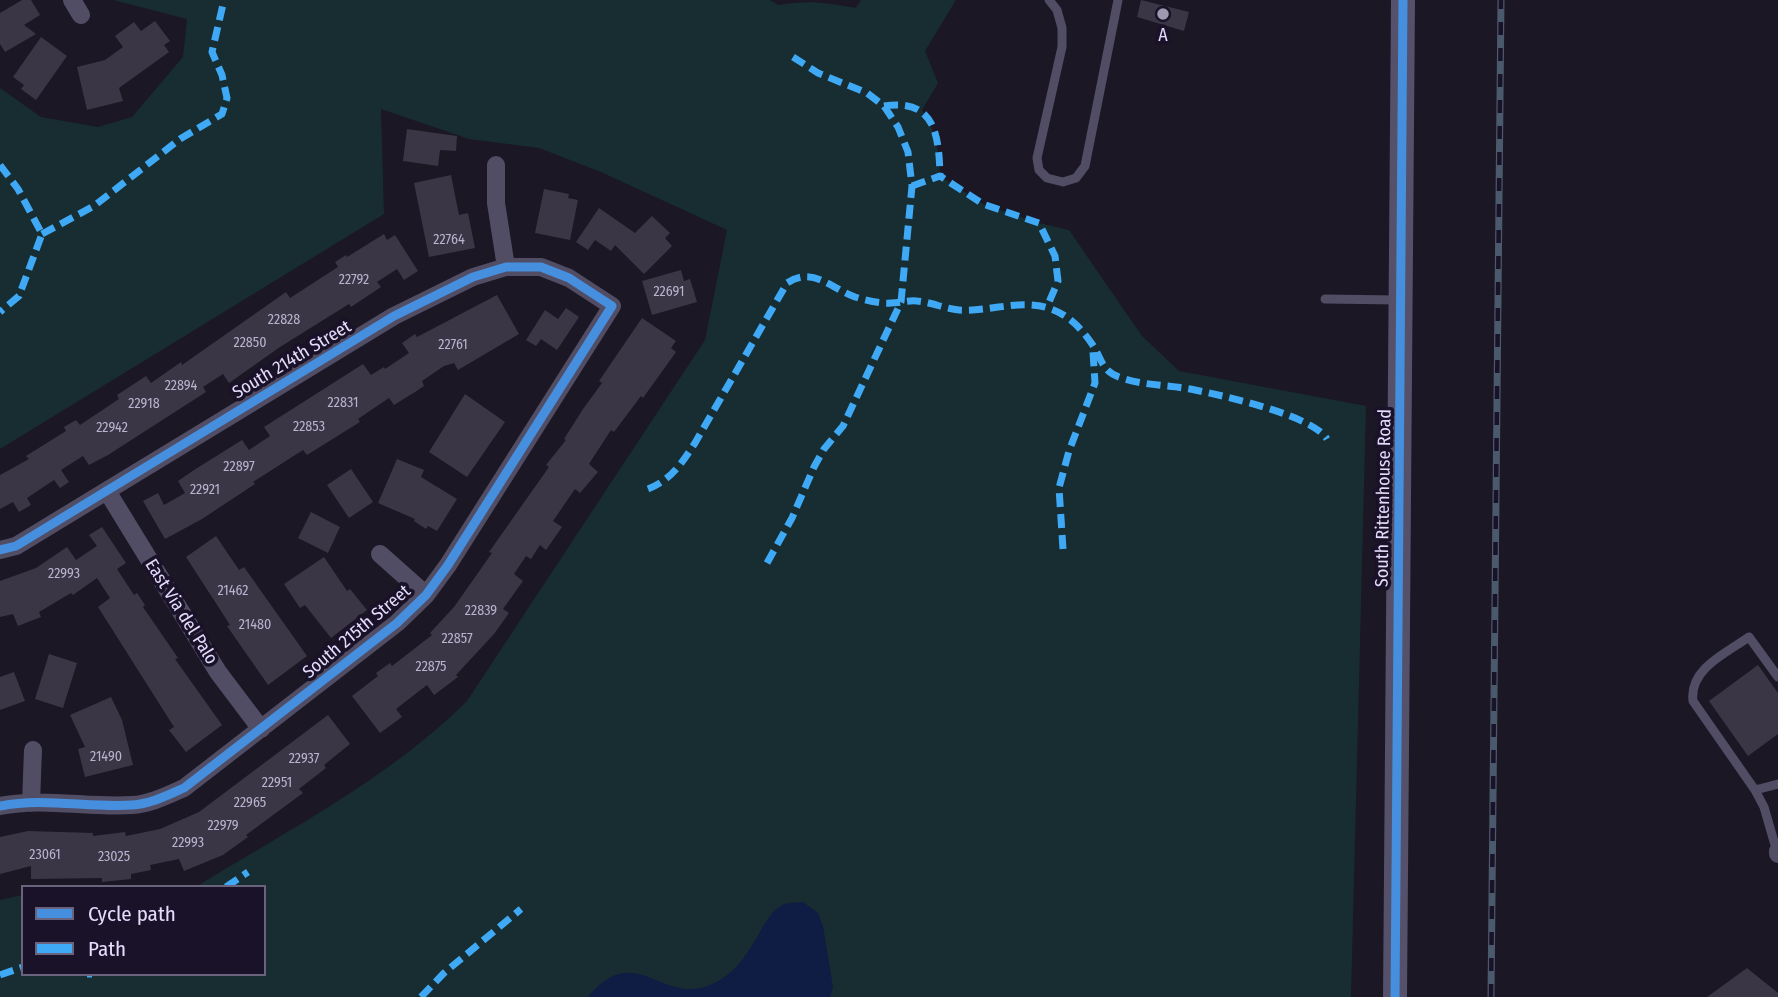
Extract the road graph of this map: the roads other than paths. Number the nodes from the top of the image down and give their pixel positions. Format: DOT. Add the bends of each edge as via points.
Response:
graph roads {
  1 [pos="1049,0"];
  2 [pos="1118,0"];
  3 [pos="1403,0"];
  4 [pos="496,165"];
  5 [pos="506,267"];
  6 [pos="1325,299"];
  7 [pos="1402,300"];
  8 [pos="612,306"];
  9 [pos="107,491"];
  10 [pos="0,550"];
  11 [pos="380,554"];
  12 [pos="426,595"];
  13 [pos="1778,677"];
  14 [pos="261,729"];
  15 [pos="33,750"];
  16 [pos="1778,785"];
  17 [pos="1755,790"];
  18 [pos="31,803"];
  19 [pos="0,806"];
  20 [pos="1778,853"];
  21 [pos="1395,997"];
  1 -- 2 [label="lane" via="1062,28 1062,47 1037,158 1039,170 1063,182 1076,178 1085,166"];
  3 -- 7 [label="main road, South Rittenhouse Road"];
  4 -- 5 [label="street" via="496,203"];
  5 -- 8 [label="street, South 214th Street" via="541,267 569,278"];
  5 -- 9 [label="street, South 214th Street" via="473,277 394,316"];
  6 -- 7 [label="lane"];
  7 -- 21 [label="main road, South Rittenhouse Road"];
  8 -- 12 [label="street, South 215th Street"];
  9 -- 10 [label="street, South 214th Street" via="16,546"];
  9 -- 14 [label="street, East Via del Palo" via="218,672"];
  11 -- 12 [label="street"];
  12 -- 14 [label="street, South 215th Street"];
  13 -- 17 [label="lane" via="1749,637 1699,673 1692,694"];
  14 -- 18 [label="street, South 215th Street" via="184,788 162,798 134,806"];
  15 -- 18 [label="street"];
  16 -- 17 [label="lane"];
  17 -- 20 [label="lane"];
  18 -- 19 [label="street, South 215th Street"];
}
